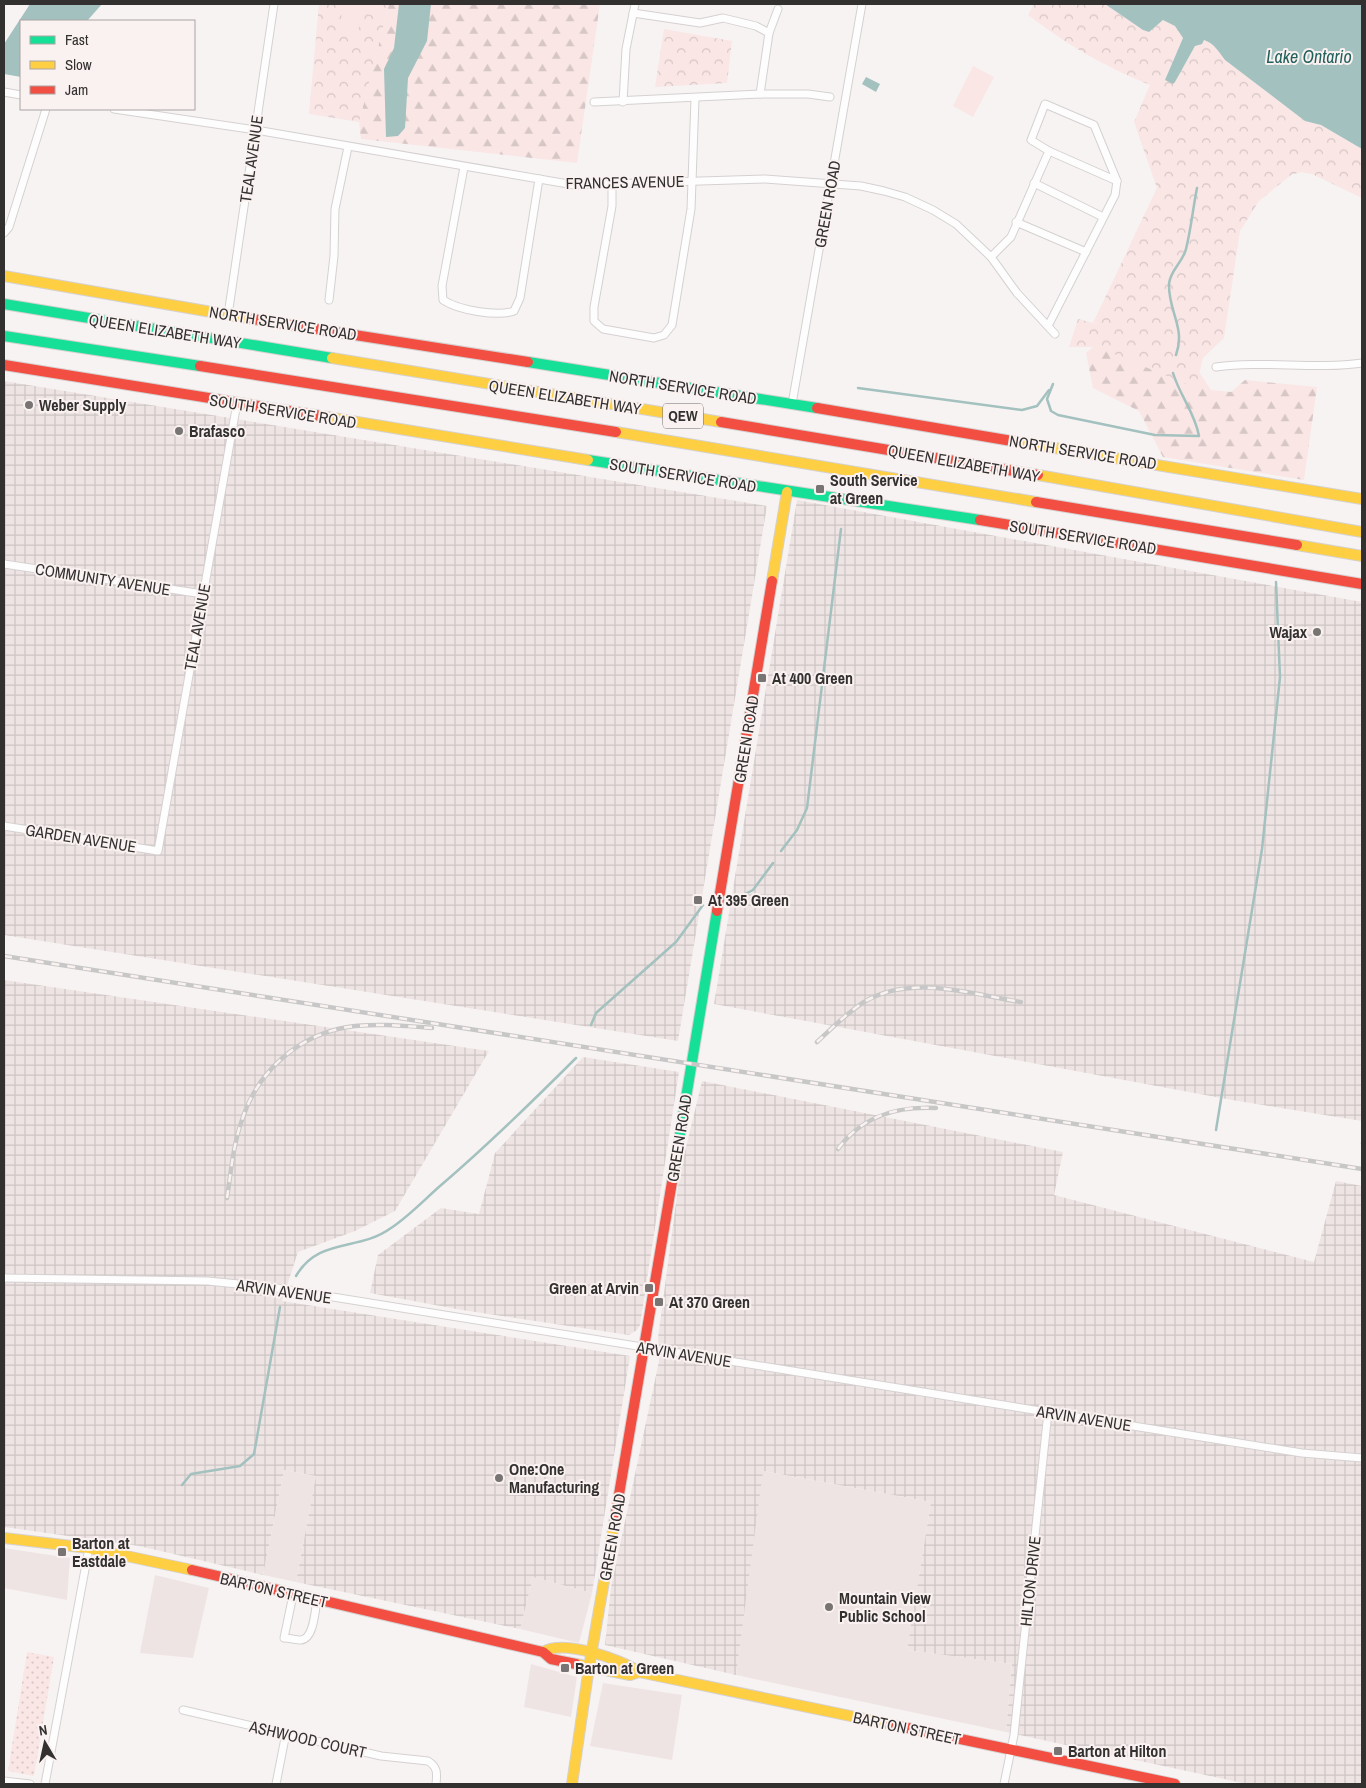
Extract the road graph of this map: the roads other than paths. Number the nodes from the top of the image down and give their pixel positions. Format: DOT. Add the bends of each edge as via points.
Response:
graph roads {
  1 [pos="274,4"];
  2 [pos="635,4"];
  3 [pos="862,4"];
  4 [pos="778,9"];
  5 [pos="633,13"];
  6 [pos="769,33"];
  7 [pos="4,92"];
  8 [pos="760,94"];
  9 [pos="20,95"];
  10 [pos="830,97"];
  11 [pos="695,99"];
  12 [pos="594,102"];
  13 [pos="623,102"];
  14 [pos="46,110"];
  15 [pos="121,110"];
  16 [pos="256,130"];
  17 [pos="348,147"];
  18 [pos="1048,151"];
  19 [pos="464,167"];
  20 [pos="539,179"];
  21 [pos="693,180"];
  22 [pos="1117,181"];
  23 [pos="612,183"];
  24 [pos="831,183"];
  25 [pos="1034,184"];
  26 [pos="1103,217"];
  27 [pos="1016,222"];
  28 [pos="4,233"];
  29 [pos="1086,252"];
  30 [pos="991,257"];
  31 [pos="4,276"];
  32 [pos="329,300"];
  33 [pos="4,304"];
  34 [pos="228,315"];
  35 [pos="1048,326"];
  36 [pos="1056,334"];
  37 [pos="4,336"];
  38 [pos="1362,363"];
  39 [pos="4,365"];
  40 [pos="1216,367"];
  41 [pos="238,403"];
  42 [pos="792,404"];
  43 [pos="787,492"];
  44 [pos="1362,499"];
  45 [pos="1362,532"];
  46 [pos="1362,556"];
  47 [pos="4,564"];
  48 [pos="1362,584"];
  49 [pos="202,594"];
  50 [pos="4,826"];
  51 [pos="158,851"];
  52 [pos="4,1278"];
  53 [pos="645,1347"];
  54 [pos="1048,1412"];
  55 [pos="1362,1458"];
  56 [pos="4,1538"];
  57 [pos="89,1548"];
  58 [pos="293,1594"];
  59 [pos="318,1600"];
  60 [pos="543,1652"];
  61 [pos="592,1654"];
  62 [pos="589,1667"];
  63 [pos="639,1672"];
  64 [pos="183,1710"];
  65 [pos="286,1733"];
  66 [pos="1011,1749"];
  67 [pos="4,1781"];
  68 [pos="30,1784"];
  69 [pos="45,1784"];
  70 [pos="276,1784"];
  71 [pos="436,1784"];
  72 [pos="572,1784"];
  73 [pos="1004,1784"];
  74 [pos="1175,1784"];
  1 -- 16 [label="street, TEAL AVENUE"];
  2 -- 5 [label="street"];
  3 -- 24 [label="street, GREEN ROAD"];
  4 -- 6 [label="street"];
  5 -- 6 [label="street" via="700,23 723,18 756,26"];
  5 -- 13 [label="street" via="626,50"];
  6 -- 8 [label="street"];
  7 -- 9 [label="street"];
  8 -- 10 [label="street"];
  8 -- 11 [label="street"];
  11 -- 13 [label="street"];
  11 -- 21 [label="street"];
  12 -- 13 [label="street"];
  14 -- 28 [label="street" via="9,227"];
  15 -- 16 [label="street, FRANCES AVENUE"];
  16 -- 17 [label="street, FRANCES AVENUE"];
  16 -- 34 [label="street, TEAL AVENUE"];
  17 -- 19 [label="street, FRANCES AVENUE"];
  17 -- 32 [label="street" via="335,209"];
  18 -- 22 [label="street"];
  18 -- 22 [label="street" via="1031,140 1045,104 1094,125"];
  18 -- 25 [label="street"];
  19 -- 20 [label="street, FRANCES AVENUE"];
  19 -- 20 [label="street" via="442,286 443,300 452,306 504,315 514,311 520,298"];
  20 -- 23 [label="street, FRANCES AVENUE" via="574,185"];
  21 -- 23 [label="street, FRANCES AVENUE"];
  21 -- 23 [label="street" via="672,325 664,335 654,338 603,329 594,321 612,206"];
  21 -- 24 [label="street, FRANCES AVENUE" via="765,179"];
  22 -- 26 [label="street" via="1115,195"];
  24 -- 30 [label="street, FRANCES AVENUE" via="905,197 956,224"];
  24 -- 42 [label="street, GREEN ROAD"];
  25 -- 26 [label="street"];
  25 -- 27 [label="street"];
  26 -- 29 [label="street"];
  27 -- 29 [label="street"];
  27 -- 30 [label="street" via="1011,237"];
  29 -- 35 [label="street"];
  30 -- 35 [label="street, FRANCES AVENUE" via="1017,293"];
  31 -- 34 [label="main road, NORTH SERVICE ROAD"];
  33 -- 45 [label="main road, QUEEN ELIZABETH WAY / QEW" via="993,467"];
  34 -- 42 [label="main road, NORTH SERVICE ROAD"];
  35 -- 36 [label="street, FRANCES AVENUE"];
  37 -- 46 [label="main road, QUEEN ELIZABETH WAY / QEW" via="341,387"];
  38 -- 40 [label="street" via="1306,367 1234,364"];
  39 -- 41 [label="main road, SOUTH SERVICE ROAD"];
  41 -- 43 [label="main road, SOUTH SERVICE ROAD"];
  41 -- 49 [label="street, TEAL AVENUE"];
  42 -- 44 [label="main road, NORTH SERVICE ROAD"];
  43 -- 48 [label="main road, SOUTH SERVICE ROAD" via="1053,531"];
  43 -- 53 [label="main road, GREEN ROAD"];
  47 -- 49 [label="street, COMMUNITY AVENUE"];
  49 -- 51 [label="street, TEAL AVENUE"];
  50 -- 51 [label="street, GARDEN AVENUE"];
  52 -- 53 [label="street, ARVIN AVENUE" via="238,1284"];
  53 -- 54 [label="street, ARVIN AVENUE"];
  53 -- 61 [label="main road, GREEN ROAD"];
  54 -- 55 [label="street, ARVIN AVENUE" via="1302,1452"];
  54 -- 66 [label="street, HILTON DRIVE"];
  56 -- 57 [label="main road, BARTON STREET"];
  57 -- 58 [label="main road, BARTON STREET"];
  57 -- 69 [label="street"];
  58 -- 59 [label="main road, BARTON STREET"];
  58 -- 59 [label="street" via="284,1638 306,1639"];
  59 -- 60 [label="main road, BARTON STREET"];
  60 -- 61 [label="main road, BARTON STREET" via="553,1647"];
  60 -- 62 [label="main road, BARTON STREET" via="552,1659"];
  61 -- 62 [label="main road, GREEN ROAD"];
  61 -- 63 [label="main road, BARTON STREET" via="632,1665"];
  62 -- 63 [label="main road, BARTON STREET" via="630,1675"];
  62 -- 72 [label="main road, GREEN ROAD"];
  63 -- 66 [label="main road, BARTON STREET"];
  64 -- 65 [label="street, ASHWOOD COURT"];
  65 -- 70 [label="street"];
  65 -- 71 [label="street, ASHWOOD COURT" via="381,1756 428,1761 437,1771"];
  66 -- 73 [label="street, HILTON DRIVE"];
  66 -- 74 [label="main road, BARTON STREET"];
  67 -- 68 [label="street"];
}
